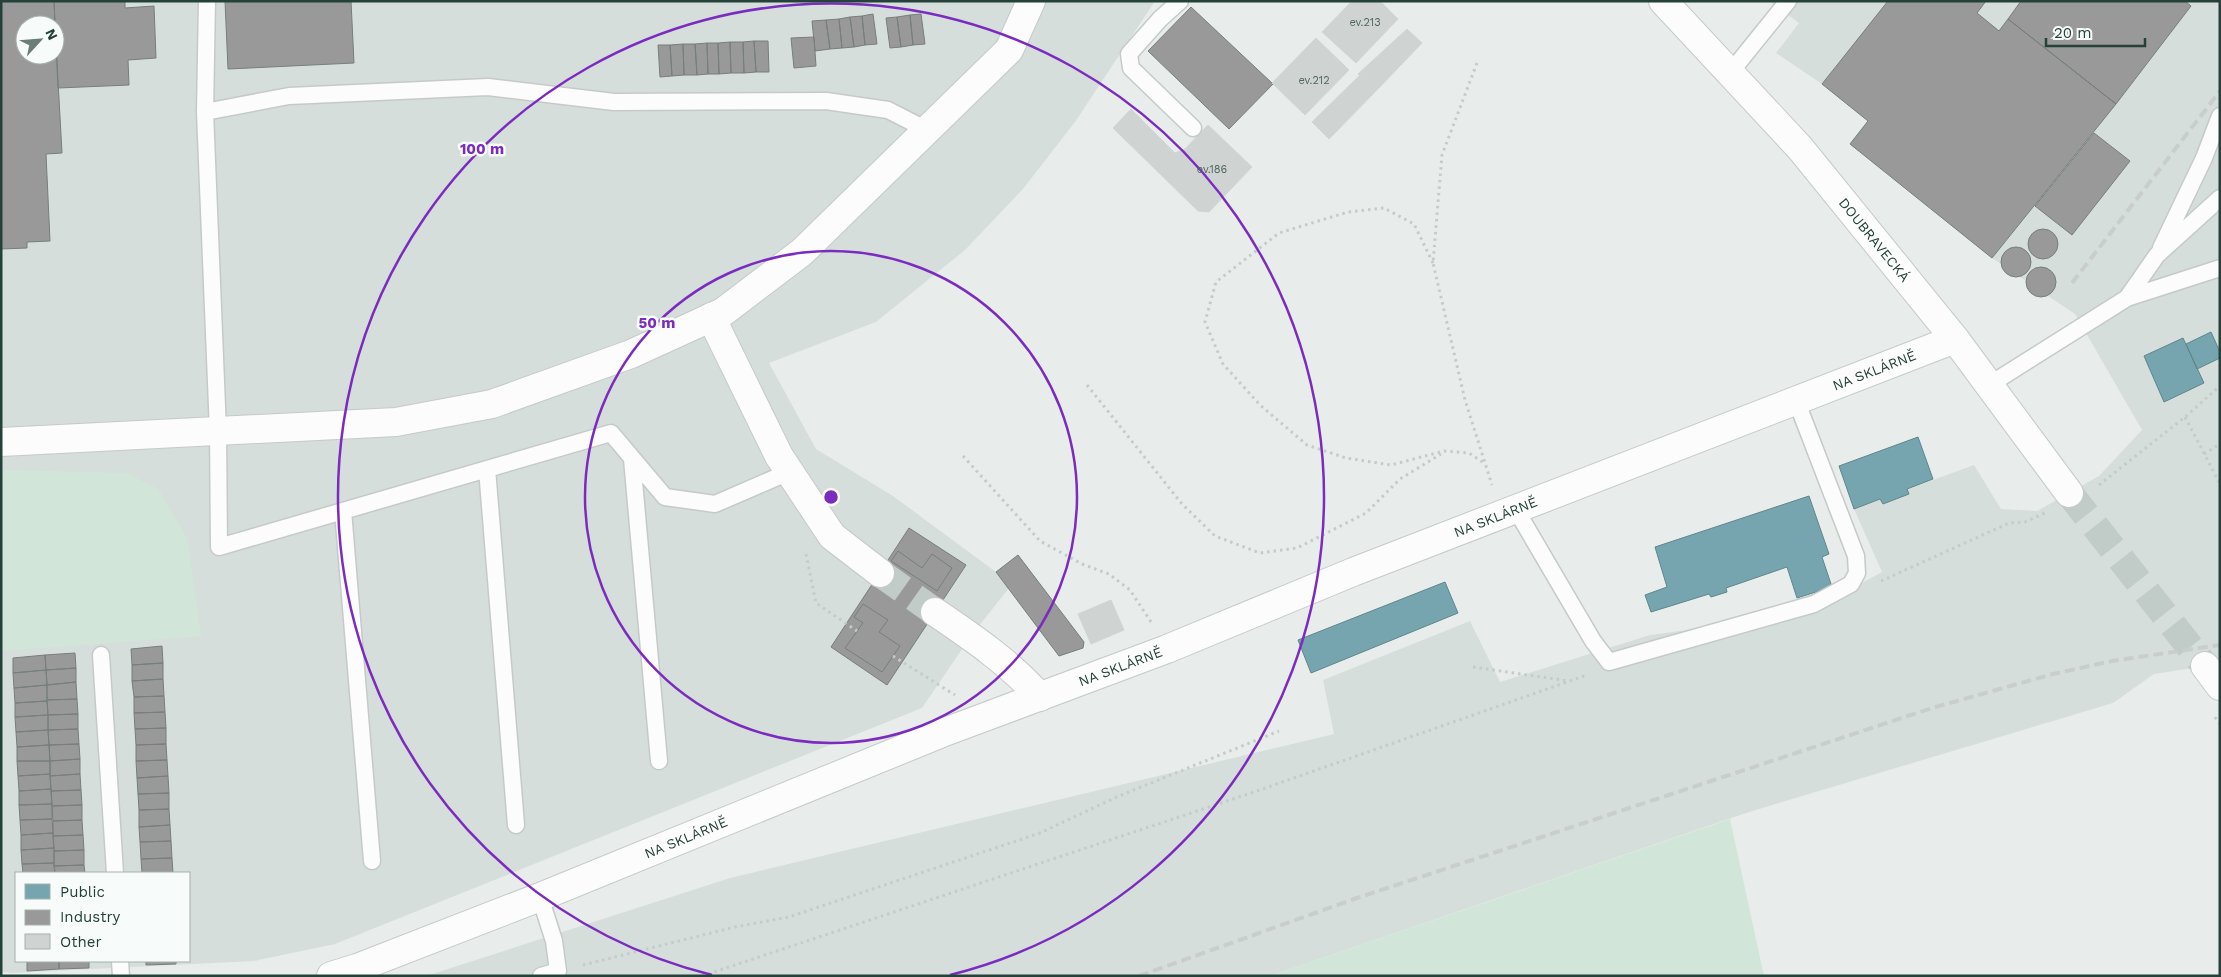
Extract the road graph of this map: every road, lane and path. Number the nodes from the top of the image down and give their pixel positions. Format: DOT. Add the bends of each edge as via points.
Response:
graph roads {
  1 [pos="207,1"];
  2 [pos="1031,1"];
  3 [pos="1180,1"];
  4 [pos="1663,1"];
  5 [pos="1788,1"];
  6 [pos="1477,63"];
  7 [pos="1730,73"];
  8 [pos="205,112"];
  9 [pos="2220,116"];
  10 [pos="1193,128"];
  11 [pos="926,130"];
  12 [pos="2220,198"];
  13 [pos="2157,255"];
  14 [pos="1433,263"];
  15 [pos="2220,268"];
  16 [pos="2126,298"];
  17 [pos="711,318"];
  18 [pos="1955,340"];
  19 [pos="1087,385"];
  20 [pos="1989,385"];
  21 [pos="1796,400"];
  22 [pos="2185,417"];
  23 [pos="218,431"];
  24 [pos="1,442"];
  25 [pos="2220,444"];
  26 [pos="1444,451"];
  27 [pos="2204,454"];
  28 [pos="963,456"];
  29 [pos="632,459"];
  30 [pos="1484,463"];
  31 [pos="487,469"];
  32 [pos="789,472"];
  33 [pos="2220,484"];
  34 [pos="2069,493"];
  35 [pos="343,511"];
  36 [pos="1508,511"];
  37 [pos="806,550"];
  38 [pos="880,573"];
  39 [pos="935,612"];
  40 [pos="857,631"];
  41 [pos="1168,649"];
  42 [pos="101,655"];
  43 [pos="893,656"];
  44 [pos="1609,662"];
  45 [pos="1473,667"];
  46 [pos="1571,681"];
  47 [pos="938,685"];
  48 [pos="1040,697"];
  49 [pos="1279,731"];
  50 [pos="659,760"];
  51 [pos="516,825"];
  52 [pos="372,861"];
  53 [pos="115,872"];
  54 [pos="540,897"];
  55 [pos="120,962"];
  56 [pos="558,971"];
  57 [pos="121,976"];
  58 [pos="331,976"];
  59 [pos="541,976"];
  60 [pos="702,976"];
  1 -- 8 [label="lane"];
  2 -- 11 [label="street" via="1009,50"];
  3 -- 10 [label="lane" via="1129,54 1132,68"];
  4 -- 7 [label="street, DOUBRAVECKÁ"];
  5 -- 7 [label="lane"];
  6 -- 14 [label="path" via="1442,155"];
  7 -- 18 [label="street, DOUBRAVECKÁ" via="1800,148"];
  8 -- 11 [label="lane" via="289,96 488,87 614,102 826,101 888,110"];
  8 -- 23 [label="lane"];
  9 -- 13 [label="lane" via="2204,158"];
  11 -- 17 [label="street" via="802,252"];
  12 -- 13 [label="lane"];
  13 -- 16 [label="lane"];
  14 -- 26 [label="path" via="1414,224 1384,208 1348,212 1279,233 1216,282 1205,322 1223,364 1260,405 1307,445 1346,458 1391,465"];
  14 -- 30 [label="path" via="1465,400"];
  15 -- 16 [label="lane"];
  16 -- 20 [label="lane"];
  17 -- 23 [label="street" via="631,354 492,404 396,422"];
  17 -- 32 [label="street"];
  18 -- 20 [label="street, DOUBRAVECKÁ"];
  18 -- 21 [label="street, NA SKLÁRNĚ"];
  19 -- 26 [label="path" via="1189,510 1215,536 1260,553 1297,548 1366,513 1400,479"];
  20 -- 34 [label="street, DOUBRAVECKÁ"];
  21 -- 36 [label="street, NA SKLÁRNĚ"];
  21 -- 44 [label="lane" via="1856,556 1857,573 1851,584 1814,604"];
  22 -- 27 [label="path"];
  23 -- 24 [label="street"];
  23 -- 35 [label="lane" via="219,547"];
  25 -- 27 [label="path"];
  26 -- 30 [label="path" via="1469,453"];
  27 -- 33 [label="path"];
  28 -- 41 [label="path" via="1040,541 1082,564 1109,574 1130,590"];
  29 -- 31 [label="lane" via="611,433"];
  29 -- 32 [label="lane" via="665,497 715,504"];
  29 -- 50 [label="lane"];
  30 -- 36 [label="path"];
  31 -- 35 [label="lane"];
  31 -- 51 [label="lane"];
  32 -- 38 [label="street" via="832,536"];
  35 -- 52 [label="lane"];
  36 -- 41 [label="street, NA SKLÁRNĚ"];
  36 -- 44 [label="lane"];
  37 -- 40 [label="path" via="816,603"];
  39 -- 48 [label="street" via="971,636"];
  41 -- 48 [label="street, NA SKLÁRNĚ"];
  42 -- 53 [label="lane"];
  43 -- 47 [label="path"];
  44 -- 46 [label="path"];
  45 -- 46 [label="path"];
  46 -- 60 [label="path" via="1254,792"];
  48 -- 54 [label="street, NA SKLÁRNĚ" via="942,733"];
  49 -- 56 [label="path" via="1119,796 1040,833 789,917"];
  54 -- 56 [label="lane" via="554,941"];
  54 -- 58 [label="street, NA SKLÁRNĚ"];
  55 -- 57 [label="lane"];
  56 -- 59 [label="lane"];
}
